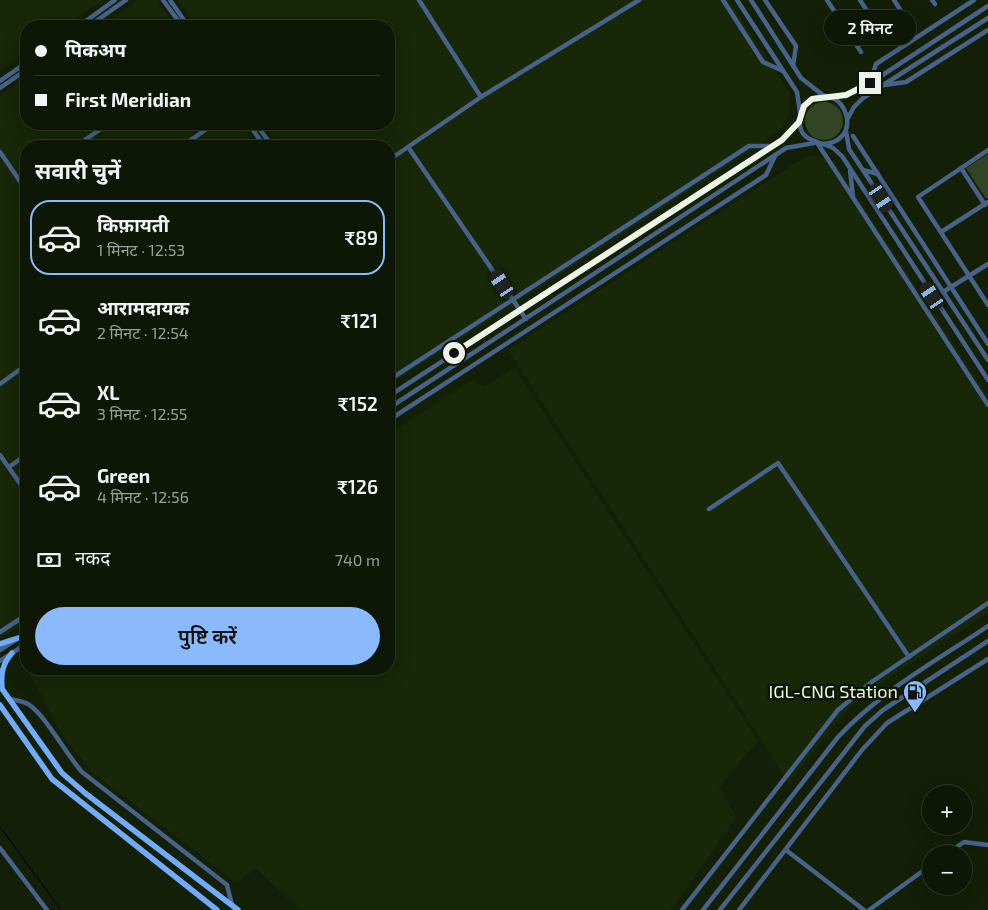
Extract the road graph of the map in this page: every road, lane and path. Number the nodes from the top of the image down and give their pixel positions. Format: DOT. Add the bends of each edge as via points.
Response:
graph roads {
  1 [pos="115,0"];
  2 [pos="126,0"];
  3 [pos="164,0"];
  4 [pos="170,0"];
  5 [pos="419,0"];
  6 [pos="639,0"];
  7 [pos="723,0"];
  8 [pos="737,0"];
  9 [pos="751,0"];
  10 [pos="766,0"];
  11 [pos="828,0"];
  12 [pos="860,0"];
  13 [pos="894,0"];
  14 [pos="974,0"];
  15 [pos="988,6"];
  16 [pos="988,18"];
  17 [pos="87,20"];
  18 [pos="98,20"];
  19 [pos="178,20"];
  20 [pos="184,20"];
  21 [pos="908,22"];
  22 [pos="988,30"];
  23 [pos="884,37"];
  24 [pos="861,52"];
  25 [pos="20,66"];
  26 [pos="793,66"];
  27 [pos="784,72"];
  28 [pos="20,74"];
  29 [pos="0,81"];
  30 [pos="870,83"];
  31 [pos="884,85"];
  32 [pos="0,88"];
  33 [pos="824,96"];
  34 [pos="481,97"];
  35 [pos="832,98"];
  36 [pos="800,112"];
  37 [pos="848,119"];
  38 [pos="799,122"];
  39 [pos="846,129"];
  40 [pos="99,130"];
  41 [pos="205,130"];
  42 [pos="853,136"];
  43 [pos="85,140"];
  44 [pos="191,140"];
  45 [pos="817,143"];
  46 [pos="774,146"];
  47 [pos="408,147"];
  48 [pos="988,150"];
  49 [pos="0,152"];
  50 [pos="776,155"];
  51 [pos="395,156"];
  52 [pos="850,168"];
  53 [pos="961,168"];
  54 [pos="863,170"];
  55 [pos="878,174"];
  56 [pos="20,177"];
  57 [pos="854,198"];
  58 [pos="986,204"];
  59 [pos="941,232"];
  60 [pos="988,264"];
  61 [pos="969,276"];
  62 [pos="951,287"];
  63 [pos="943,292"];
  64 [pos="512,300"];
  65 [pos="988,305"];
  66 [pos="520,310"];
  67 [pos="526,319"];
  68 [pos="988,344"];
  69 [pos="988,360"];
  70 [pos="20,369"];
  71 [pos="395,376"];
  72 [pos="988,380"];
  73 [pos="0,384"];
  74 [pos="395,392"];
  75 [pos="395,404"];
  76 [pos="988,405"];
  77 [pos="395,416"];
  78 [pos="0,455"];
  79 [pos="20,459"];
  80 [pos="9,467"];
  81 [pos="20,483"];
  82 [pos="708,509"];
  83 [pos="988,603"];
  84 [pos="985,607"];
  85 [pos="20,619"];
  86 [pos="988,626"];
  87 [pos="0,632"];
  88 [pos="18,638"];
  89 [pos="988,641"];
  90 [pos="0,644"];
  91 [pos="20,648"];
  92 [pos="0,650"];
  93 [pos="12,653"];
  94 [pos="909,657"];
  95 [pos="988,659"];
  96 [pos="0,661"];
  97 [pos="1,687"];
  98 [pos="9,699"];
  99 [pos="0,705"];
  100 [pos="960,845"];
  101 [pos="988,845"];
  102 [pos="0,848"];
  103 [pos="786,850"];
  104 [pos="922,872"];
  105 [pos="232,905"];
  106 [pos="47,910"];
  107 [pos="217,910"];
  108 [pos="238,910"];
  109 [pos="682,910"];
  110 [pos="703,910"];
  111 [pos="720,910"];
  112 [pos="739,910"];
  113 [pos="864,910"];
  114 [pos="870,910"];
  1 -- 17 [label="street"];
  2 -- 18 [label="street"];
  3 -- 19 [label="street"];
  4 -- 20 [label="street"];
  5 -- 34 [label="street"];
  6 -- 34 [label="street"];
  7 -- 27 [label="street" via="763,62"];
  8 -- 27 [label="street"];
  9 -- 26 [label="street"];
  10 -- 26 [label="street" via="796,46"];
  11 -- 24 [label="street"];
  12 -- 23 [label="street"];
  13 -- 21 [label="street"];
  14 -- 30 [label="street" via="876,64"];
  15 -- 30 [label="street"];
  16 -- 31 [label="street"];
  22 -- 31 [label="street" via="906,82"];
  25 -- 29 [label="street"];
  26 -- 33 [label="street" via="801,78"];
  27 -- 36 [label="street" via="797,92"];
  28 -- 32 [label="street"];
  30 -- 35 [label="street" via="858,91"];
  31 -- 37 [label="street" via="854,107"];
  33 -- 35 [label="street"];
  33 -- 36 [label="street" via="812,99"];
  34 -- 47 [label="street"];
  35 -- 37 [label="street" via="844,107"];
  36 -- 38 [label="street"];
  37 -- 39 [label="street"];
  38 -- 45 [label="street" via="802,131"];
  38 -- 46 [label="street"];
  39 -- 45 [label="street" via="833,142"];
  39 -- 54 [label="street" via="849,149"];
  40 -- 43 [label="street"];
  41 -- 44 [label="street"];
  42 -- 55 [label="street"];
  45 -- 50 [label="street" via="786,148"];
  45 -- 52 [label="street" via="834,148"];
  45 -- 57 [label="street"];
  46 -- 64 [label="street" via="749,146"];
  46 -- 66 [label="street"];
  47 -- 51 [label="street"];
  47 -- 64 [label="street"];
  48 -- 53 [label="street"];
  49 -- 56 [label="street"];
  50 -- 67 [label="street"];
  50 -- 77 [label="street" via="766,175"];
  52 -- 57 [label="street"];
  52 -- 72 [label="street"];
  53 -- 58 [label="street"];
  53 -- 59 [label="street" via="918,197"];
  54 -- 55 [label="street"];
  54 -- 63 [label="street"];
  55 -- 62 [label="street"];
  57 -- 76 [label="street"];
  58 -- 59 [label="street"];
  59 -- 61 [label="street"];
  60 -- 61 [label="street"];
  61 -- 62 [label="street"];
  61 -- 65 [label="street"];
  62 -- 63 [label="street"];
  62 -- 68 [label="street"];
  63 -- 69 [label="street"];
  64 -- 66 [label="street"];
  64 -- 71 [label="street"];
  66 -- 67 [label="street"];
  66 -- 74 [label="street"];
  67 -- 75 [label="street"];
  70 -- 73 [label="street"];
  78 -- 80 [label="street"];
  79 -- 80 [label="street"];
  80 -- 81 [label="street"];
  82 -- 94 [label="street" via="778,463"];
  83 -- 84 [label="street"];
  84 -- 94 [label="street"];
  85 -- 87 [label="street"];
  86 -- 110 [label="street" via="858,715"];
  88 -- 90 [label="main road"];
  88 -- 92 [label="street"];
  89 -- 111 [label="street" via="883,710 865,726"];
  91 -- 93 [label="street"];
  93 -- 96 [label="street"];
  93 -- 97 [label="main road" via="1,670"];
  94 -- 109 [label="street" via="838,710"];
  95 -- 103 [label="street" via="887,724 862,750"];
  97 -- 98 [label="main road"];
  98 -- 105 [label="main road" via="62,772"];
  98 -- 105 [label="street" via="29,704 82,772 227,885"];
  99 -- 107 [label="main road" via="52,779"];
  100 -- 101 [label="street" via="964,842"];
  102 -- 106 [label="street"];
  103 -- 112 [label="street"];
  103 -- 113 [label="street"];
  104 -- 114 [label="street"];
  105 -- 108 [label="main road"];
}
